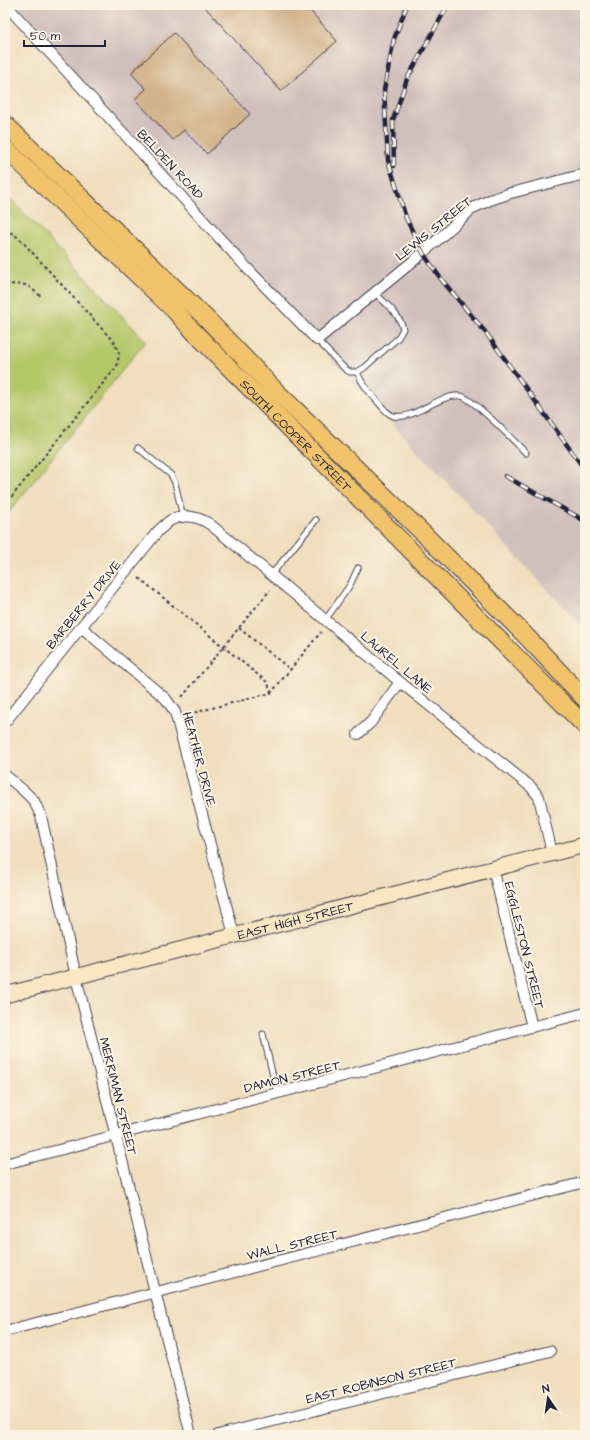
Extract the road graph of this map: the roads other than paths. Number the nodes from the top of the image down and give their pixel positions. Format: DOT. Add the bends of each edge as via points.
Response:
graph roads {
  1 [pos="6,5"];
  2 [pos="5,124"];
  3 [pos="5,148"];
  4 [pos="585,174"];
  5 [pos="374,292"];
  6 [pos="317,340"];
  7 [pos="357,372"];
  8 [pos="138,448"];
  9 [pos="526,453"];
  10 [pos="187,517"];
  11 [pos="316,520"];
  12 [pos="358,568"];
  13 [pos="271,575"];
  14 [pos="326,619"];
  15 [pos="81,627"];
  16 [pos="400,682"];
  17 [pos="585,699"];
  18 [pos="5,722"];
  19 [pos="585,726"];
  20 [pos="358,734"];
  21 [pos="5,775"];
  22 [pos="585,845"];
  23 [pos="552,853"];
  24 [pos="493,868"];
  25 [pos="234,935"];
  26 [pos="76,977"];
  27 [pos="5,995"];
  28 [pos="585,1014"];
  29 [pos="532,1028"];
  30 [pos="263,1034"];
  31 [pos="277,1093"];
  32 [pos="115,1135"];
  33 [pos="5,1164"];
  34 [pos="585,1182"];
  35 [pos="156,1292"];
  36 [pos="5,1331"];
  37 [pos="550,1351"];
  38 [pos="191,1435"];
  39 [pos="218,1435"];
  1 -- 6 [label="street, BELDEN ROAD"];
  2 -- 17 [label="main road, SOUTH COOPER STREET" via="202,314 276,391 526,636"];
  3 -- 19 [label="main road, SOUTH COOPER STREET" via="174,310"];
  4 -- 5 [label="street, LEWIS STREET" via="490,200 473,208"];
  5 -- 6 [label="street, LEWIS STREET"];
  5 -- 7 [label="lane" via="396,315 403,328 398,338 371,363"];
  6 -- 7 [label="lane" via="345,369"];
  7 -- 9 [label="lane" via="365,388 384,410 393,416 402,417 447,398 461,396 480,409"];
  8 -- 10 [label="lane" via="172,475"];
  10 -- 13 [label="street, LAUREL LANE" via="204,520"];
  10 -- 15 [label="street, BARBERRY DRIVE" via="171,520 158,531"];
  11 -- 13 [label="lane"];
  12 -- 14 [label="lane" via="350,585"];
  13 -- 14 [label="street, LAUREL LANE"];
  14 -- 16 [label="street, LAUREL LANE"];
  15 -- 18 [label="street, BARBERRY DRIVE"];
  15 -- 25 [label="street, HEATHER DRIVE" via="166,699 175,712"];
  16 -- 20 [label="street" via="371,722"];
  16 -- 23 [label="street, LAUREL LANE" via="531,787 539,798"];
  21 -- 26 [label="street, MERRIMAN STREET" via="34,801 40,816"];
  22 -- 23 [label="street, EAST HIGH STREET"];
  23 -- 24 [label="street, EAST HIGH STREET"];
  24 -- 25 [label="street, EAST HIGH STREET"];
  24 -- 29 [label="street, EGGLESTON STREET"];
  25 -- 26 [label="street, EAST HIGH STREET"];
  26 -- 27 [label="street, EAST HIGH STREET"];
  26 -- 32 [label="street, MERRIMAN STREET"];
  28 -- 29 [label="street, DAMON STREET"];
  29 -- 31 [label="street, DAMON STREET"];
  30 -- 31 [label="lane"];
  31 -- 32 [label="street, DAMON STREET"];
  32 -- 33 [label="street, DAMON STREET"];
  32 -- 35 [label="street, MERRIMAN STREET"];
  34 -- 35 [label="street, WALL STREET"];
  35 -- 36 [label="street, WALL STREET"];
  35 -- 38 [label="street, MERRIMAN STREET"];
  37 -- 39 [label="street, EAST ROBINSON STREET"];
}
